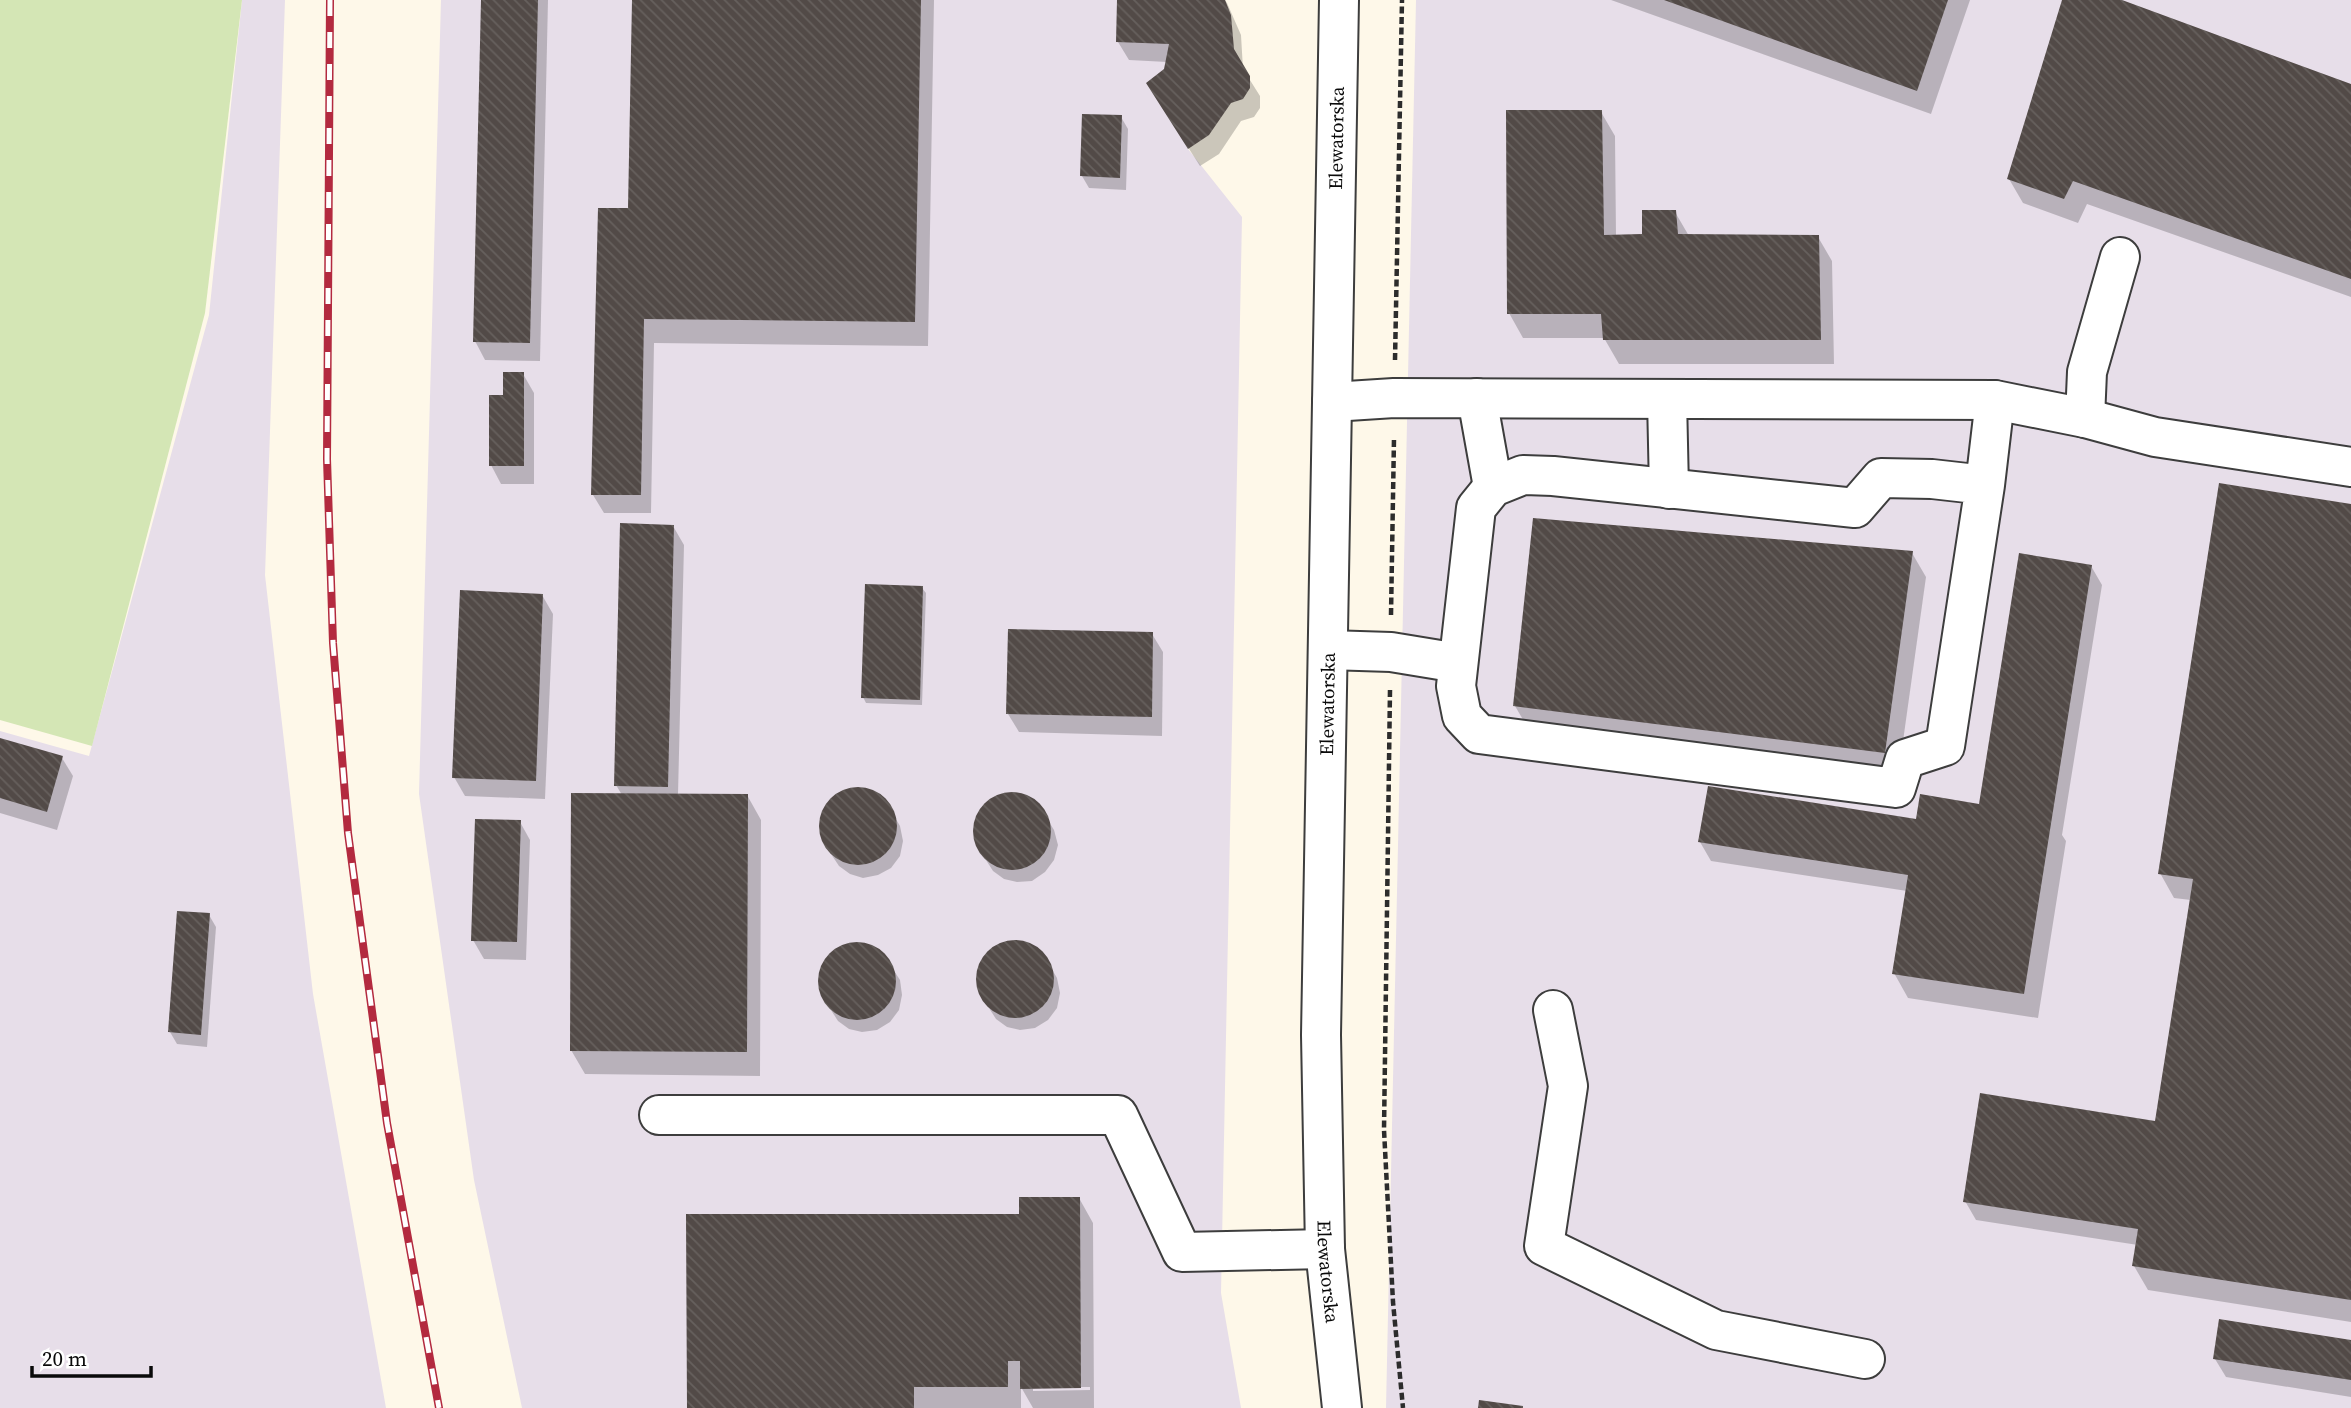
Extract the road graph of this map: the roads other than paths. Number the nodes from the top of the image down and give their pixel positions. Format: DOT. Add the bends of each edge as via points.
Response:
graph roads {
  1 [pos="1339,0"];
  2 [pos="2120,257"];
  3 [pos="1477,398"];
  4 [pos="1667,399"];
  5 [pos="1994,400"];
  6 [pos="1332,402"];
  7 [pos="2085,418"];
  8 [pos="2351,467"];
  9 [pos="1985,485"];
  10 [pos="1493,486"];
  11 [pos="1669,489"];
  12 [pos="1328,650"];
  13 [pos="1458,663"];
  14 [pos="1553,1010"];
  15 [pos="659,1115"];
  16 [pos="1325,1249"];
  17 [pos="1865,1359"];
  18 [pos="1342,1408"];
  1 -- 6 [label="street, Elewatorska"];
  2 -- 7 [label="street" via="2087,372"];
  3 -- 4 [label="street"];
  3 -- 6 [label="street"];
  3 -- 10 [label="street"];
  4 -- 5 [label="street"];
  4 -- 11 [label="street"];
  5 -- 7 [label="street"];
  5 -- 9 [label="street"];
  6 -- 12 [label="street, Elewatorska"];
  7 -- 8 [label="street" via="2155,437"];
  9 -- 11 [label="street" via="1881,478 1855,508"];
  9 -- 13 [label="street" via="1945,746 1905,759 1896,788 1479,734 1462,716 1456,686"];
  10 -- 11 [label="street" via="1522,475"];
  10 -- 13 [label="street" via="1476,508"];
  12 -- 13 [label="street" via="1391,652"];
  12 -- 16 [label="street, Elewatorska" via="1321,1035"];
  14 -- 17 [label="street" via="1568,1086 1544,1247 1716,1330"];
  15 -- 16 [label="street" via="1118,1115 1182,1252"];
  16 -- 18 [label="street, Elewatorska"];
}
